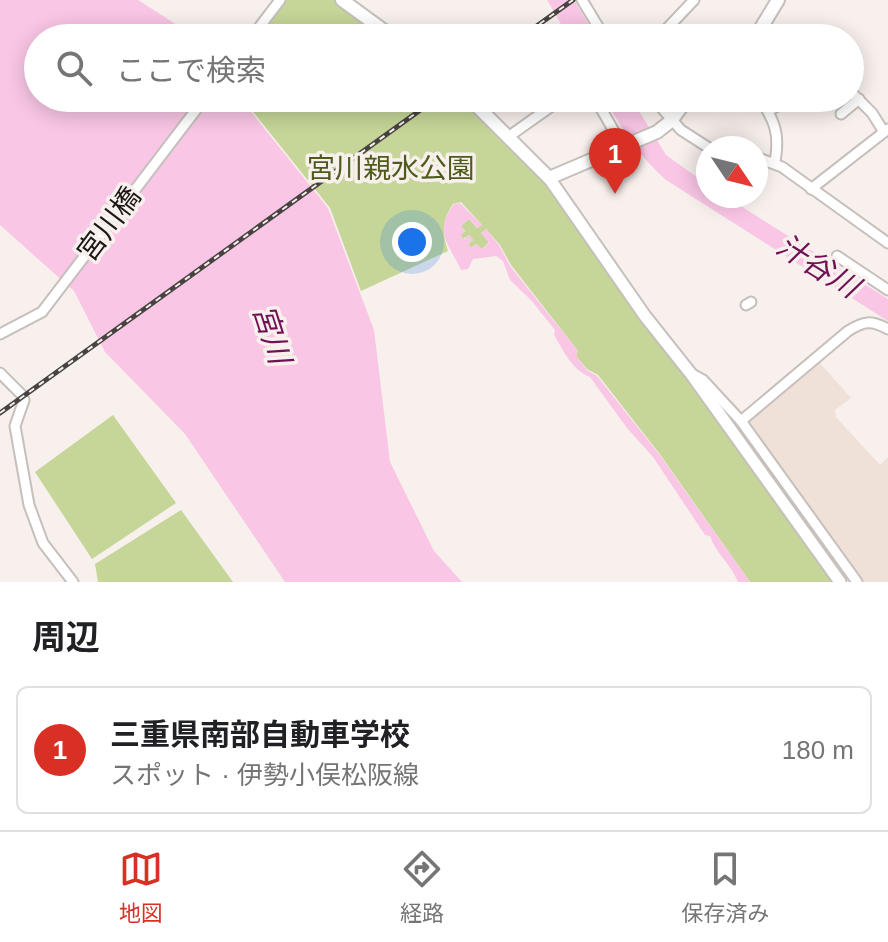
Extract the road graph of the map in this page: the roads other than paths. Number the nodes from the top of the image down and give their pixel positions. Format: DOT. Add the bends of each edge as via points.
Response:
graph roads {
  1 [pos="280,0"];
  2 [pos="342,0"];
  3 [pos="582,0"];
  4 [pos="694,0"];
  5 [pos="778,0"];
  6 [pos="262,24"];
  7 [pos="375,24"];
  8 [pos="597,24"];
  9 [pos="671,24"];
  10 [pos="763,24"];
  11 [pos="864,105"];
  12 [pos="194,112"];
  13 [pos="483,112"];
  14 [pos="543,112"];
  15 [pos="603,112"];
  16 [pos="664,112"];
  17 [pos="678,112"];
  18 [pos="768,112"];
  19 [pos="843,112"];
  20 [pos="841,114"];
  21 [pos="671,121"];
  22 [pos="886,131"];
  23 [pos="508,137"];
  24 [pos="696,141"];
  25 [pos="624,146"];
  26 [pos="768,160"];
  27 [pos="775,162"];
  28 [pos="549,178"];
  29 [pos="811,189"];
  30 [pos="888,243"];
  31 [pos="837,256"];
  32 [pos="888,290"];
  33 [pos="888,329"];
  34 [pos="0,334"];
  35 [pos="0,373"];
  36 [pos="691,374"];
  37 [pos="741,421"];
  38 [pos="73,582"];
  39 [pos="840,582"];
  40 [pos="857,582"];
  1 -- 6 [label="street"];
  2 -- 7 [label="main road"];
  3 -- 8 [label="street"];
  4 -- 9 [label="street"];
  5 -- 10 [label="main road"];
  11 -- 22 [label="street"];
  12 -- 34 [label="street, 宮川橋" via="42,312"];
  13 -- 23 [label="main road"];
  14 -- 23 [label="street"];
  15 -- 25 [label="street"];
  16 -- 21 [label="street"];
  17 -- 21 [label="main road"];
  18 -- 27 [label="street" via="779,142"];
  19 -- 20 [label="street"];
  21 -- 24 [label="street"];
  21 -- 25 [label="main road"];
  22 -- 29 [label="street"];
  23 -- 28 [label="main road"];
  25 -- 28 [label="main road"];
  26 -- 27 [label="street"];
  27 -- 29 [label="street"];
  28 -- 36 [label="street"];
  29 -- 30 [label="street"];
  31 -- 32 [label="street"];
  33 -- 37 [label="street" via="863,321 855,326"];
  35 -- 38 [label="street" via="22,397 15,426 29,505 43,543"];
  36 -- 37 [label="street"];
  36 -- 39 [label="street"];
  37 -- 40 [label="street"];
}
